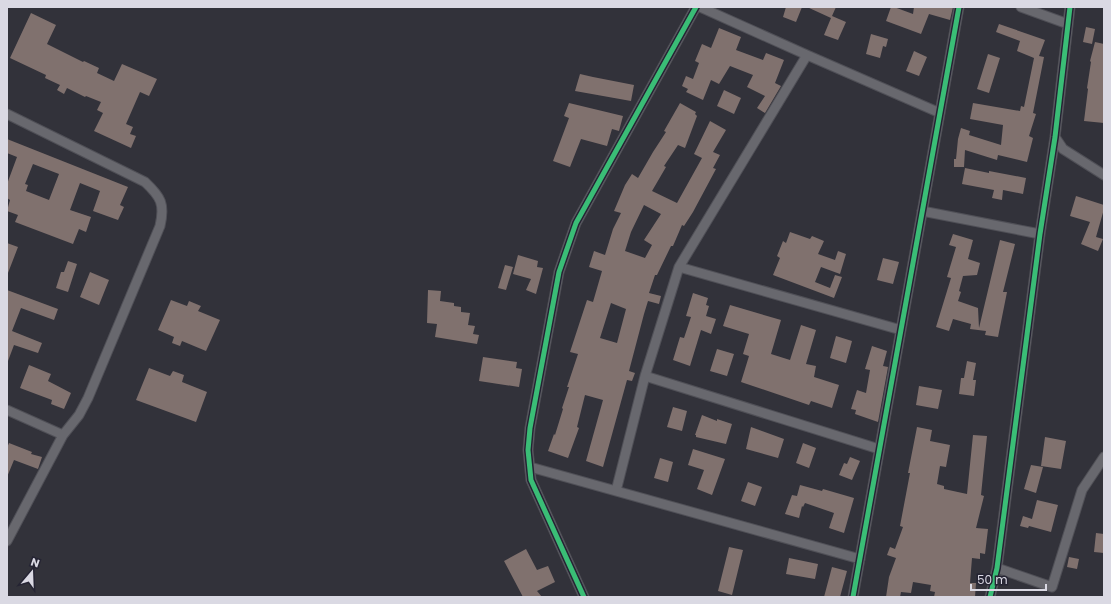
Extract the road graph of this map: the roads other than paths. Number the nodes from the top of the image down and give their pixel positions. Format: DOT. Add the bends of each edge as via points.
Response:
graph roads {
  1 [pos="696,7"];
  2 [pos="700,7"];
  3 [pos="959,7"];
  4 [pos="1021,7"];
  5 [pos="1070,7"];
  6 [pos="1068,24"];
  7 [pos="808,55"];
  8 [pos="940,113"];
  9 [pos="7,114"];
  10 [pos="1055,137"];
  11 [pos="1104,175"];
  12 [pos="922,211"];
  13 [pos="1040,234"];
  14 [pos="679,267"];
  15 [pos="901,330"];
  16 [pos="645,376"];
  17 [pos="7,410"];
  18 [pos="63,435"];
  19 [pos="879,449"];
  20 [pos="1104,457"];
  21 [pos="530,467"];
  22 [pos="616,491"];
  23 [pos="7,541"];
  24 [pos="860,559"];
  25 [pos="997,568"];
  26 [pos="584,597"];
  27 [pos="853,597"];
  28 [pos="990,597"];
  1 -- 21 [label="street" via="576,223 559,272 530,428"];
  2 -- 7 [label="street"];
  3 -- 8 [label="street"];
  4 -- 6 [label="street"];
  5 -- 6 [label="street"];
  6 -- 10 [label="street"];
  7 -- 8 [label="street"];
  7 -- 14 [label="street"];
  8 -- 12 [label="street"];
  9 -- 18 [label="street" via="145,182 159,197 162,205 160,226 88,398 79,415"];
  10 -- 11 [label="street" via="1063,149"];
  10 -- 13 [label="street"];
  12 -- 13 [label="street"];
  12 -- 15 [label="street"];
  13 -- 25 [label="street"];
  14 -- 15 [label="street"];
  14 -- 16 [label="street"];
  15 -- 19 [label="street"];
  16 -- 19 [label="street"];
  16 -- 22 [label="street"];
  17 -- 18 [label="street"];
  18 -- 23 [label="street"];
  19 -- 24 [label="street"];
  20 -- 25 [label="street" via="1082,490 1052,587"];
  21 -- 22 [label="street"];
  21 -- 26 [label="street" via="531,480"];
  22 -- 24 [label="street"];
  24 -- 27 [label="street"];
  25 -- 28 [label="street"];
}
